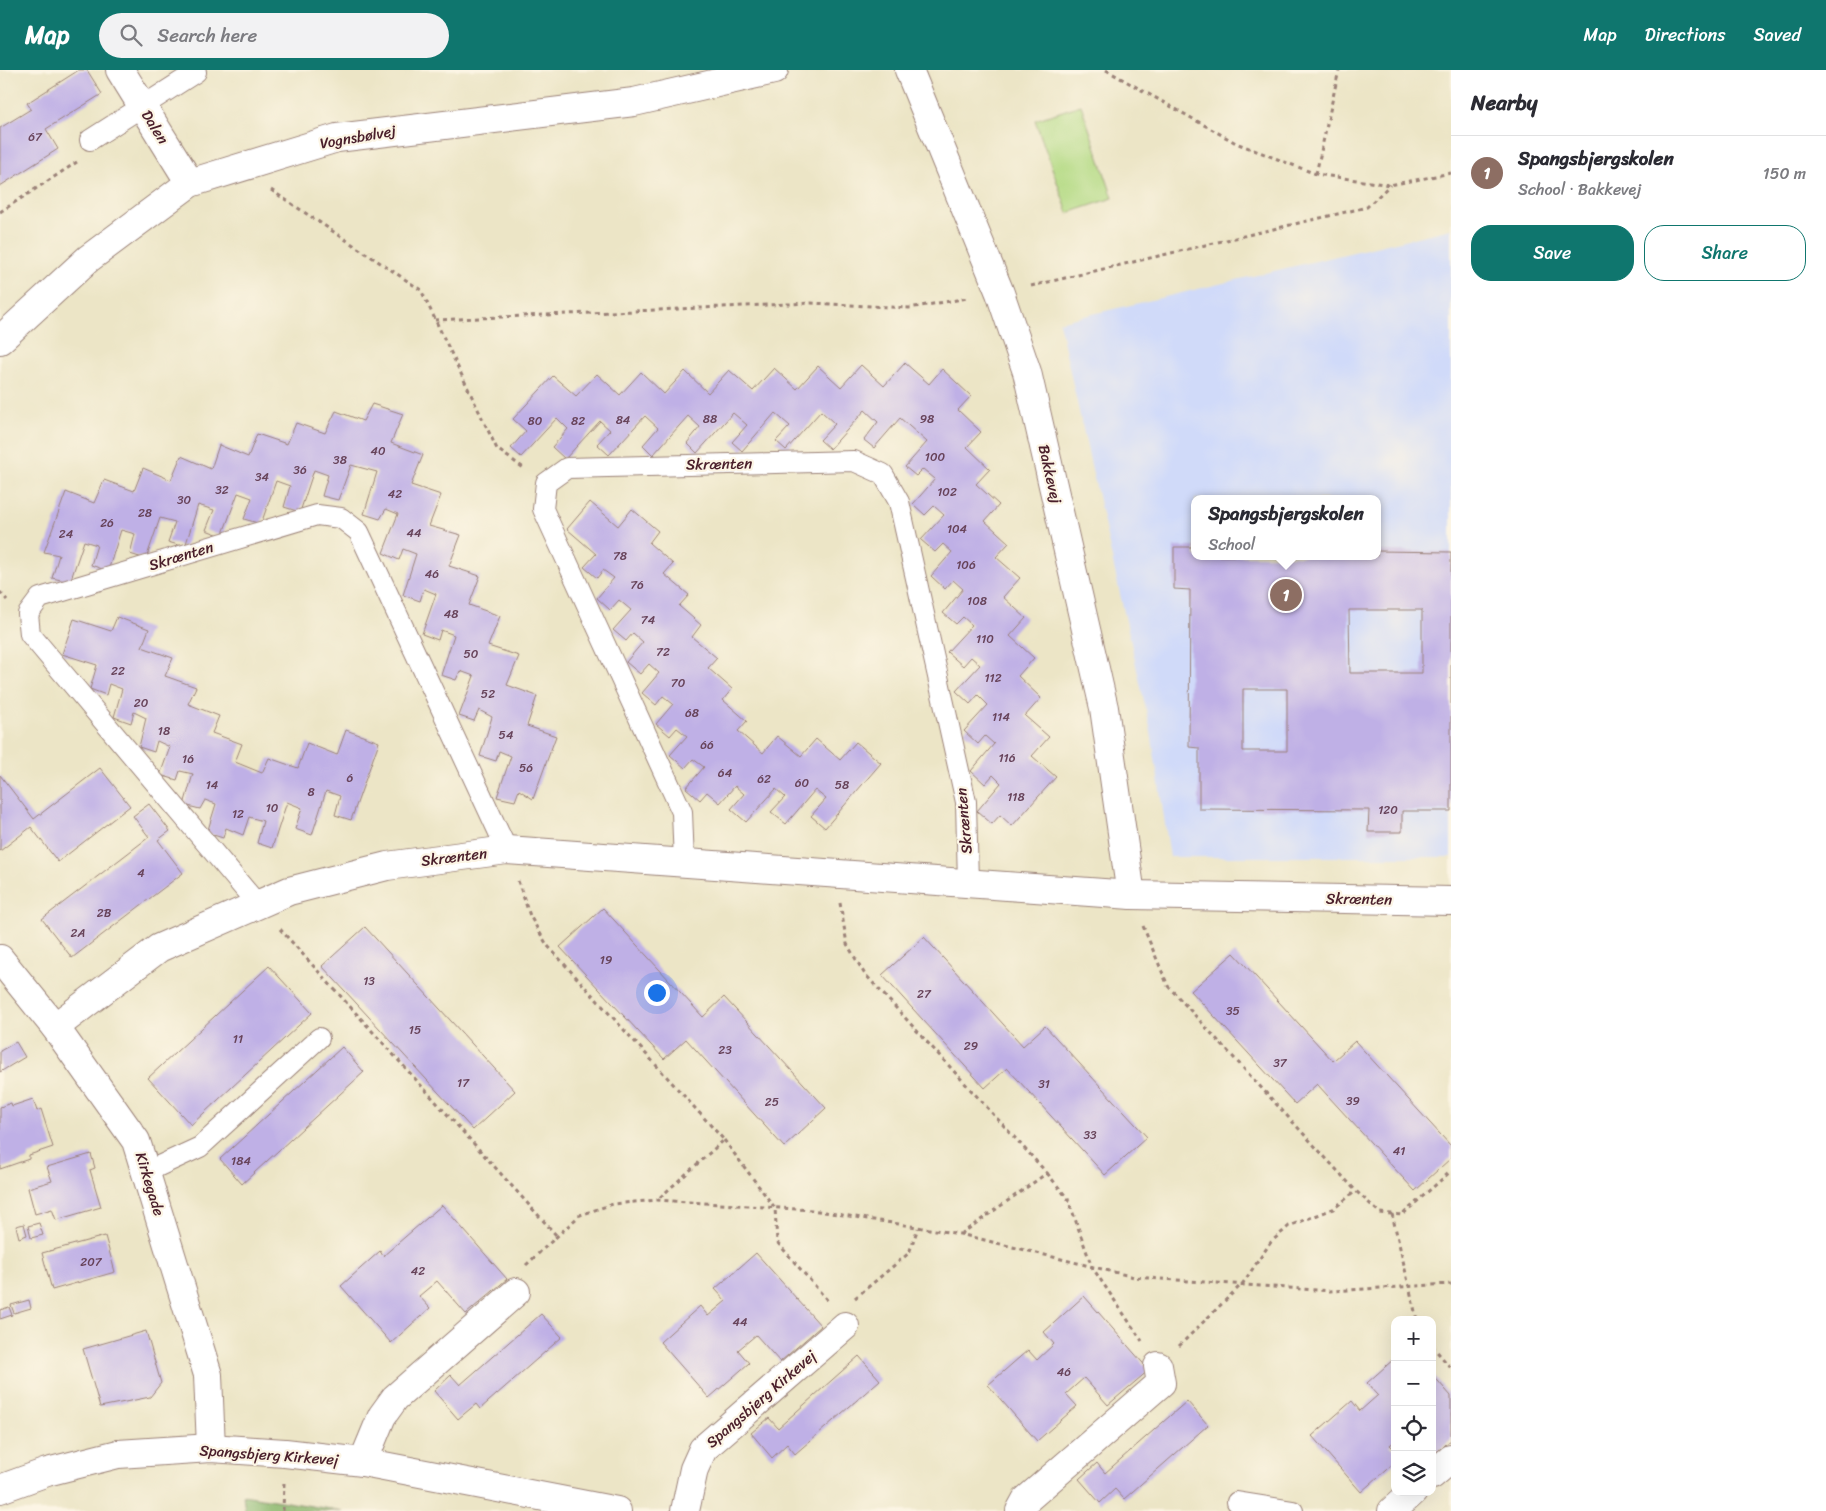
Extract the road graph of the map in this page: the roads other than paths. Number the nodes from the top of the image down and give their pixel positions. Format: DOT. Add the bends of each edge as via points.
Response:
graph roads {
  1 [pos="120,70"];
  2 [pos="774,70"];
  3 [pos="909,70"];
  4 [pos="196,72"];
  5 [pos="142,105"];
  6 [pos="90,140"];
  7 [pos="190,183"];
  8 [pos="0,340"];
  9 [pos="507,850"];
  10 [pos="684,863"];
  11 [pos="968,883"];
  12 [pos="1131,895"];
  13 [pos="1451,900"];
  14 [pos="258,905"];
  15 [pos="0,959"];
  16 [pos="55,1027"];
  17 [pos="319,1038"];
  18 [pos="146,1172"];
  19 [pos="516,1292"];
  20 [pos="842,1319"];
  21 [pos="1158,1366"];
  22 [pos="211,1448"];
  23 [pos="1451,1458"];
  24 [pos="362,1462"];
  25 [pos="1436,1471"];
  26 [pos="0,1489"];
  27 [pos="1409,1496"];
  28 [pos="1238,1502"];
  29 [pos="617,1511"];
  30 [pos="685,1511"];
  31 [pos="1020,1511"];
  32 [pos="1293,1511"];
  33 [pos="1392,1511"];
  1 -- 5 [label="street, Dalen"];
  2 -- 7 [label="street, Vognsbølvej" via="634,102 337,138"];
  3 -- 12 [label="street, Bakkevej" via="1000,293 1027,372 1104,708"];
  4 -- 5 [label="lane"];
  5 -- 6 [label="lane"];
  5 -- 7 [label="street, Dalen"];
  7 -- 8 [label="street, Vognsbølvej" via="88,259"];
  9 -- 10 [label="street, Skrænten"];
  9 -- 14 [label="street, Skrænten" via="387,866 289,891"];
  9 -- 14 [label="lane, Skrænten" via="359,532 341,518 317,515 40,598 28,614 30,634"];
  10 -- 11 [label="street, Skrænten"];
  10 -- 11 [label="lane, Skrænten" via="682,812 543,509 546,483 567,468 854,461 882,474 899,502 966,802"];
  11 -- 12 [label="street, Skrænten"];
  12 -- 13 [label="street, Skrænten"];
  14 -- 16 [label="street, Skrænten" via="159,948"];
  15 -- 16 [label="street, Kirkegade"];
  16 -- 18 [label="street, Kirkegade" via="136,1141"];
  17 -- 18 [label="lane" via="200,1147"];
  18 -- 22 [label="street, Kirkegade" via="208,1375"];
  19 -- 24 [label="street" via="395,1398 382,1416"];
  20 -- 30 [label="street, Spangsbjerg Kirkevej" via="703,1449 694,1469"];
  21 -- 31 [label="street" via="1161,1383 1026,1500"];
  22 -- 24 [label="street, Spangsbjerg Kirkevej"];
  22 -- 26 [label="street, Spangsbjerg Kirkevej" via="118,1454 47,1472"];
  23 -- 25 [label="street"];
  24 -- 29 [label="street, Spangsbjerg Kirkevej"];
  27 -- 33 [label="street"];
  28 -- 32 [label="lane"];
}
